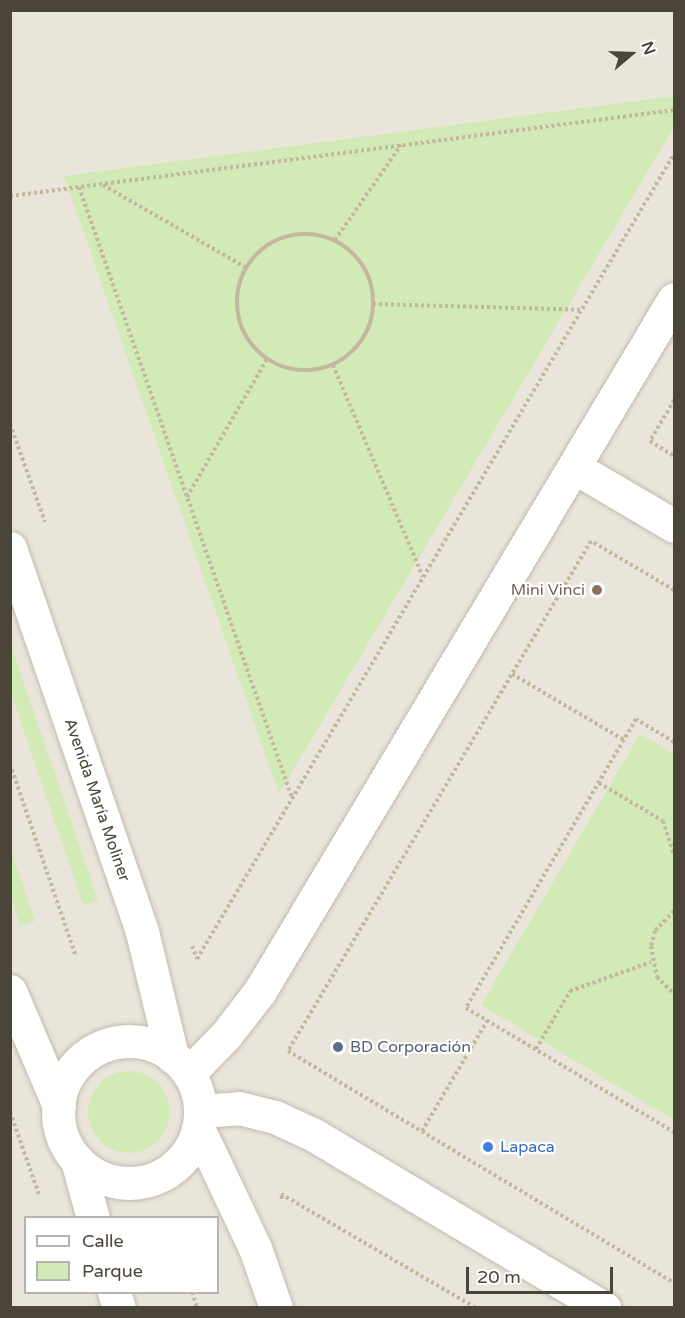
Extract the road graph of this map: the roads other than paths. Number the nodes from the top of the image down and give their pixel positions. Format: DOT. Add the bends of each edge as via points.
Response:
graph roads {
  1 [pos="675,299"];
  2 [pos="573,467"];
  3 [pos="675,526"];
  4 [pos="10,548"];
  5 [pos="10,991"];
  6 [pos="180,1064"];
  7 [pos="58,1106"];
  8 [pos="199,1119"];
  9 [pos="77,1160"];
  10 [pos="92,1216"];
  11 [pos="276,1308"];
  12 [pos="604,1308"];
  1 -- 2 [label="street"];
  2 -- 3 [label="street"];
  2 -- 6 [label="street" via="260,991 226,1035"];
  4 -- 6 [label="street, Avenida María Moliner" via="142,932"];
  5 -- 7 [label="street"];
  6 -- 7 [label="street" via="141,1042 102,1045 72,1069"];
  6 -- 8 [label="street"];
  7 -- 9 [label="street" via="62,1134"];
  8 -- 9 [label="street" via="181,1159 149,1180 110,1180"];
  8 -- 11 [label="street" via="255,1248"];
  8 -- 12 [label="street" via="239,1108 274,1117 314,1135"];
  9 -- 10 [label="street"];
}
